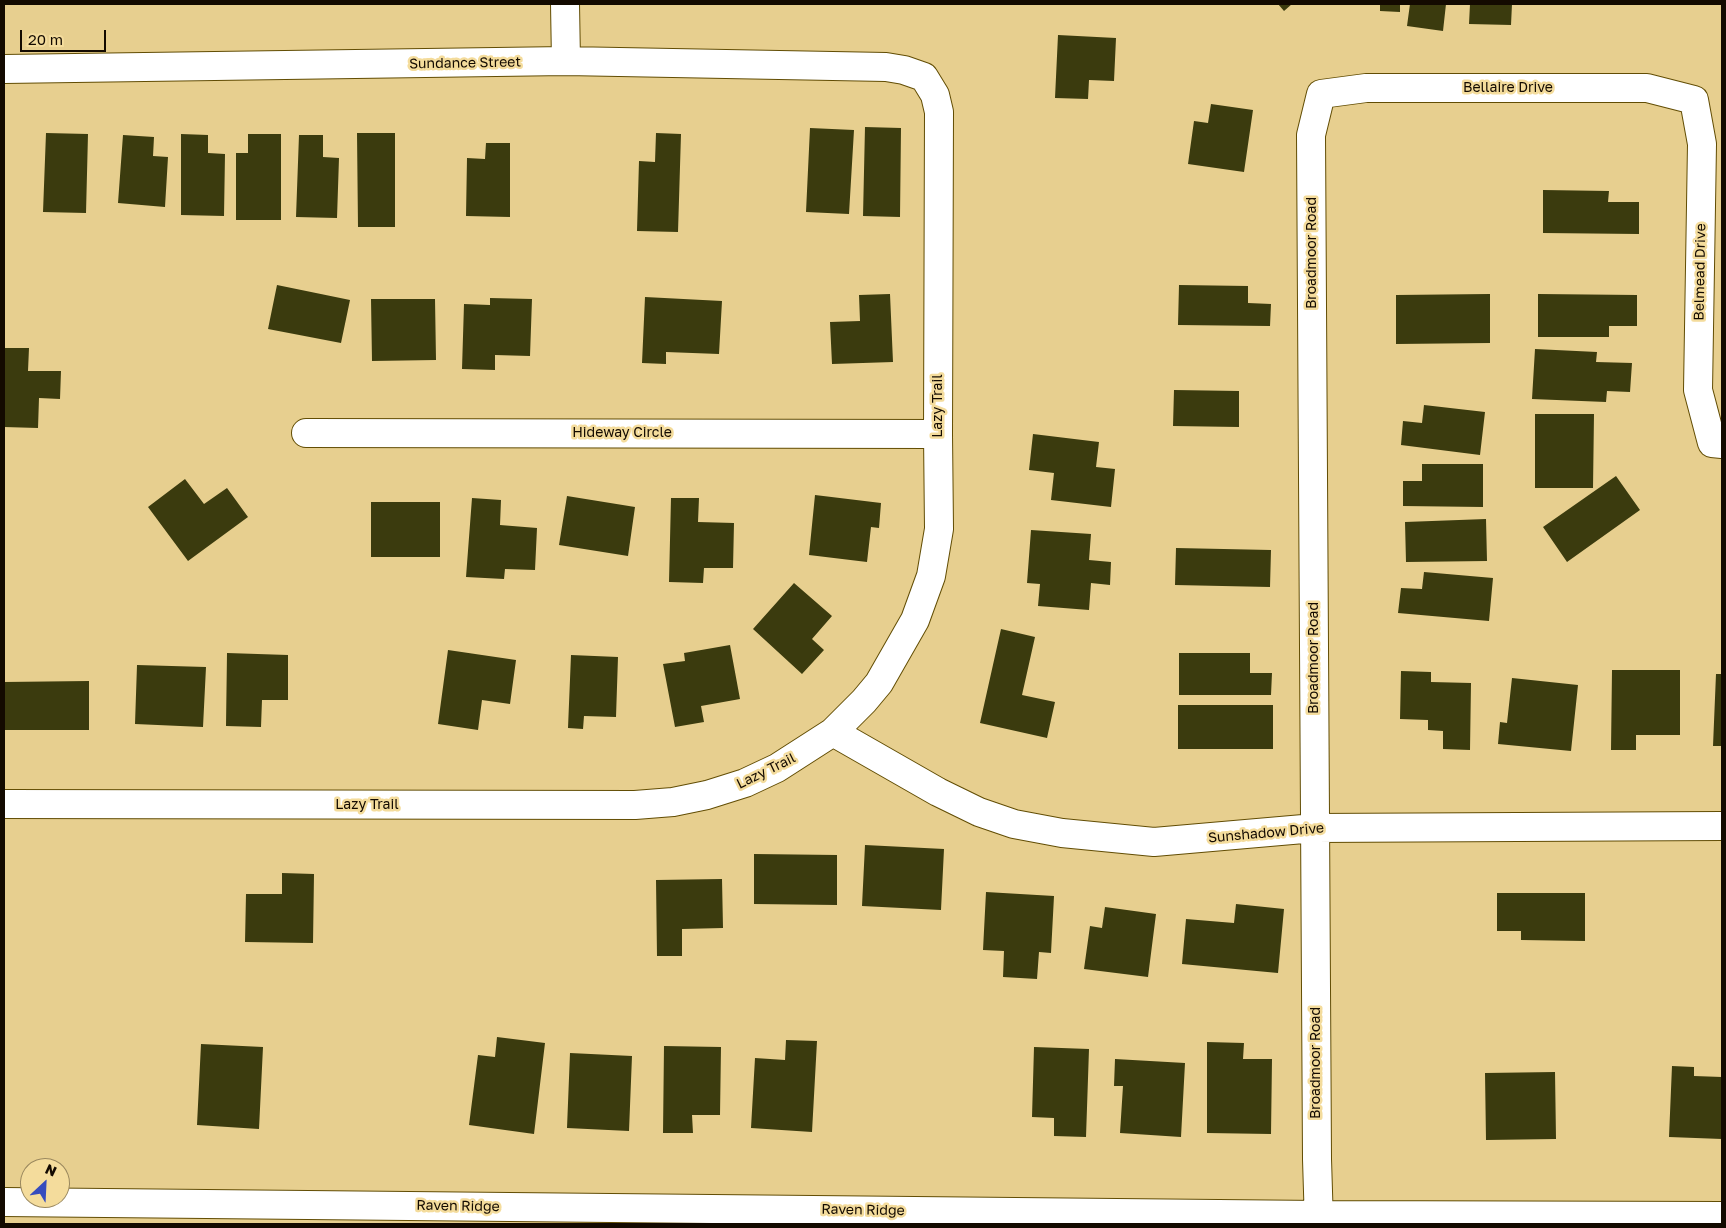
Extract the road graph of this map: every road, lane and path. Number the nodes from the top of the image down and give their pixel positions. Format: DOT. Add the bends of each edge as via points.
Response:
graph roads {
  1 [pos="565,4"];
  2 [pos="566,61"];
  3 [pos="4,69"];
  4 [pos="924,77"];
  5 [pos="1321,94"];
  6 [pos="1694,100"];
  7 [pos="306,433"];
  8 [pos="938,434"];
  9 [pos="1717,443"];
  10 [pos="833,732"];
  11 [pos="4,804"];
  12 [pos="1722,826"];
  13 [pos="1315,828"];
  14 [pos="4,1202"];
  15 [pos="1722,1216"];
  16 [pos="1319,1220"];
  1 -- 2 [label="street"];
  2 -- 3 [label="street, Sundance Street"];
  2 -- 4 [label="street, Sundance Street" via="886,67"];
  4 -- 8 [label="street, Lazy Trail" via="935,95 939,112"];
  5 -- 6 [label="street, Bellaire Drive" via="1366,88 1647,88"];
  5 -- 13 [label="street, Broadmoor Road" via="1311,134"];
  6 -- 9 [label="street, Belmead Drive" via="1702,144 1698,390"];
  7 -- 8 [label="street, Hideway Circle"];
  8 -- 10 [label="street, Lazy Trail" via="940,529 924,598 879,683"];
  10 -- 11 [label="street, Lazy Trail" via="778,768 745,783 673,802 635,805"];
  10 -- 13 [label="street, Sunshadow Drive" via="938,792 979,812 1014,824 1062,833 1154,842"];
  12 -- 13 [label="street, Sunshadow Drive"];
  13 -- 16 [label="street, Broadmoor Road"];
  14 -- 16 [label="street, Raven Ridge"];
  15 -- 16 [label="street, Raven Ridge"];
}
